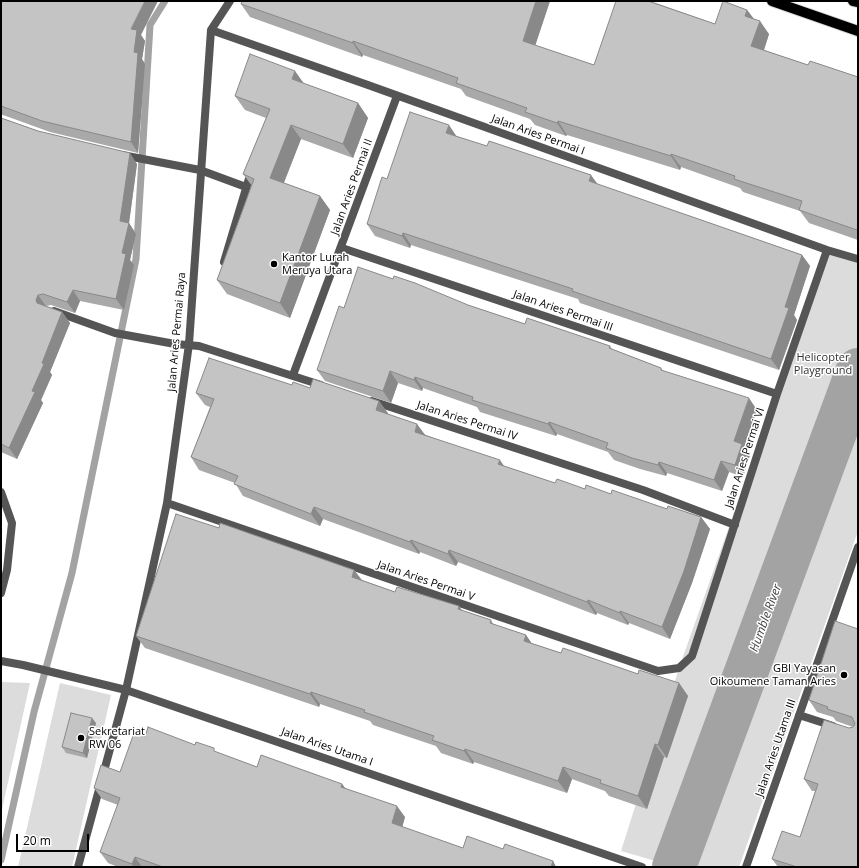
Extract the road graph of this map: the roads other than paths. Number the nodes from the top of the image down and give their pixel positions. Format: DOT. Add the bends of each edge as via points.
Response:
graph roads {
  1 [pos="230,1"];
  2 [pos="772,1"];
  3 [pos="853,1"];
  4 [pos="858,2"];
  5 [pos="211,30"];
  6 [pos="858,31"];
  7 [pos="397,96"];
  8 [pos="115,154"];
  9 [pos="252,166"];
  10 [pos="200,170"];
  11 [pos="246,187"];
  12 [pos="342,248"];
  13 [pos="827,250"];
  14 [pos="858,259"];
  15 [pos="221,274"];
  16 [pos="49,310"];
  17 [pos="189,344"];
  18 [pos="293,375"];
  19 [pos="331,388"];
  20 [pos="777,394"];
  21 [pos="362,398"];
  22 [pos="1,492"];
  23 [pos="167,503"];
  24 [pos="735,525"];
  25 [pos="858,547"];
  26 [pos="855,564"];
  27 [pos="1,593"];
  28 [pos="1,661"];
  29 [pos="679,668"];
  30 [pos="126,690"];
  31 [pos="799,715"];
  32 [pos="844,730"];
  33 [pos="639,866"];
  34 [pos="78,867"];
  35 [pos="746,867"];
  1 -- 5 [label="street, Jalan Aries Permai Raya"];
  2 -- 6 [label="main road"];
  3 -- 4 [label="main road"];
  5 -- 7 [label="street, Jalan Aries Permai I"];
  5 -- 10 [label="street, Jalan Aries Permai Raya"];
  7 -- 12 [label="street, Jalan Aries Permai II"];
  7 -- 13 [label="street, Jalan Aries Permai I"];
  8 -- 10 [label="street"];
  9 -- 11 [label="street"];
  10 -- 11 [label="street"];
  10 -- 17 [label="street, Jalan Aries Permai Raya"];
  11 -- 15 [label="street"];
  12 -- 18 [label="street, Jalan Aries Permai II"];
  12 -- 20 [label="street, Jalan Aries Permai III"];
  13 -- 14 [label="street, Jalan Aries Permai I"];
  13 -- 20 [label="street, Jalan Aries Permai VI"];
  16 -- 17 [label="street" via="115,333 175,344"];
  17 -- 18 [label="street"];
  17 -- 23 [label="street, Jalan Aries Permai Raya"];
  18 -- 19 [label="street"];
  20 -- 24 [label="street, Jalan Aries Permai VI"];
  21 -- 24 [label="street, Jalan Aries Permai IV" via="643,490"];
  22 -- 27 [label="street" via="12,523 7,570"];
  23 -- 29 [label="street, Jalan Aries Permai V" via="658,671"];
  23 -- 30 [label="street, Jalan Aries Permai Raya"];
  24 -- 29 [label="street, Jalan Aries Permai VI" via="692,656"];
  25 -- 26 [label="street, Jalan Aries Utama III"];
  26 -- 31 [label="street, Jalan Aries Utama III"];
  28 -- 30 [label="street, Jalan Aries Utama I"];
  30 -- 33 [label="street, Jalan Aries Utama I"];
  30 -- 34 [label="street, Jalan Aries Permai Raya"];
  31 -- 32 [label="street"];
  31 -- 35 [label="street, Jalan Aries Utama III"];
}
